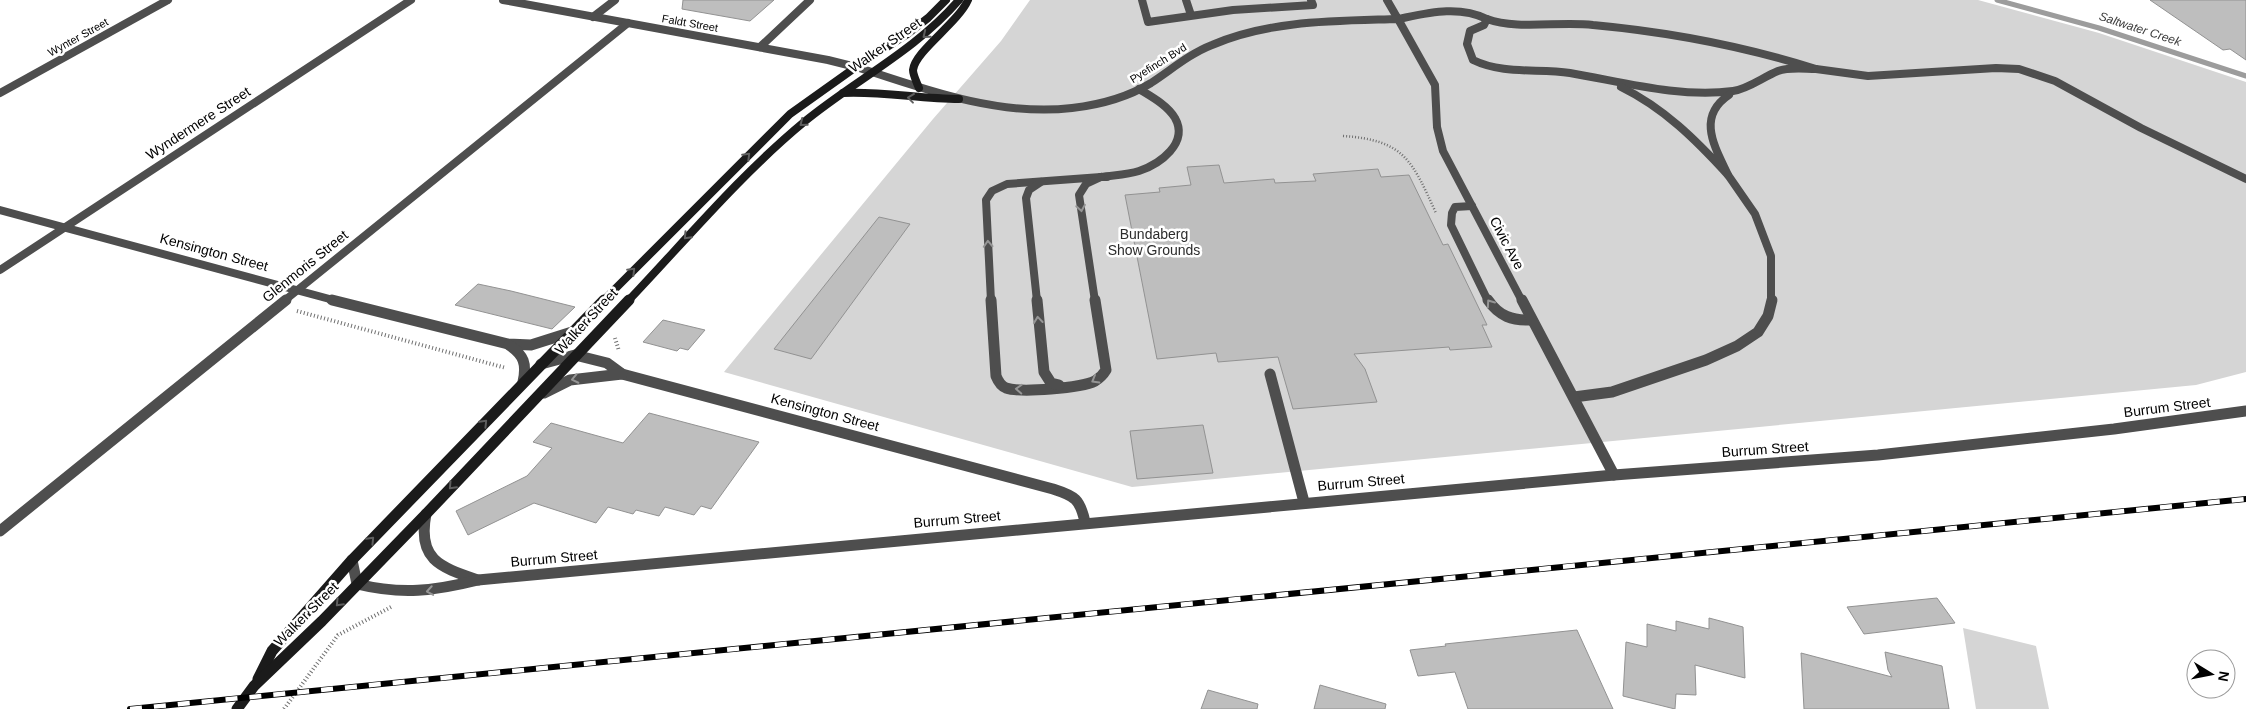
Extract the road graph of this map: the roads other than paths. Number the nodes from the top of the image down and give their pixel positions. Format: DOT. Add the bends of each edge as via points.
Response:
graph roads {
  1 [pos="168,0"];
  2 [pos="411,0"];
  3 [pos="503,0"];
  4 [pos="615,0"];
  5 [pos="810,0"];
  6 [pos="946,0"];
  7 [pos="959,0"];
  8 [pos="968,0"];
  9 [pos="1142,0"];
  10 [pos="1186,0"];
  11 [pos="1227,0"];
  12 [pos="1311,0"];
  13 [pos="1388,0"];
  14 [pos="1271,3"];
  15 [pos="1230,10"];
  16 [pos="1191,15"];
  17 [pos="593,17"];
  18 [pos="1398,19"];
  19 [pos="1487,20"];
  20 [pos="628,23"];
  21 [pos="760,47"];
  22 [pos="856,67"];
  23 [pos="1816,69"];
  24 [pos="872,72"];
  25 [pos="1609,82"];
  26 [pos="919,88"];
  27 [pos="1139,89"];
  28 [pos="1736,91"];
  29 [pos="0,93"];
  30 [pos="842,94"];
  31 [pos="960,99"];
  32 [pos="1728,175"];
  33 [pos="1107,177"];
  34 [pos="2246,179"];
  35 [pos="1051,180"];
  36 [pos="1472,206"];
  37 [pos="0,210"];
  38 [pos="65,227"];
  39 [pos="0,270"];
  40 [pos="297,291"];
  41 [pos="1532,320"];
  42 [pos="573,331"];
  43 [pos="508,344"];
  44 [pos="575,355"];
  45 [pos="541,364"];
  46 [pos="622,374"];
  47 [pos="1270,374"];
  48 [pos="523,382"];
  49 [pos="1068,386"];
  50 [pos="1574,398"];
  51 [pos="533,399"];
  52 [pos="2246,411"];
  53 [pos="1614,475"];
  54 [pos="1304,502"];
  55 [pos="427,513"];
  56 [pos="1085,522"];
  57 [pos="0,531"];
  58 [pos="352,560"];
  59 [pos="478,580"];
  60 [pos="357,584"];
  61 [pos="254,686"];
  62 [pos="237,709"];
  1 -- 29 [label="street, Wynter Street"];
  2 -- 38 [label="street, Wyndermere Street"];
  3 -- 17 [label="street, Faldt Street"];
  4 -- 17 [label="street"];
  5 -- 21 [label="street"];
  6 -- 22 [label="main road, Walker Street" via="906,35"];
  7 -- 24 [label="main road, Walker Street, one-way" via="927,36"];
  8 -- 26 [label="main road" via="964,10 914,66"];
  9 -- 16 [label="street" via="1148,22"];
  10 -- 16 [label="street"];
  11 -- 15 [label="street"];
  12 -- 14 [label="street" via="1313,5"];
  13 -- 18 [label="street, Civic Ave"];
  14 -- 15 [label="street"];
  15 -- 16 [label="street"];
  17 -- 20 [label="street, Faldt Street"];
  18 -- 19 [label="street, Pyefinch Bvd" via="1457,11 1474,13"];
  18 -- 27 [label="street, Pyefinch Bvd" via="1304,24 1249,32 1204,48"];
  18 -- 36 [label="street, Civic Ave" via="1435,85 1439,138"];
  19 -- 23 [label="street, Pyefinch Bvd" via="1507,25 1563,23 1654,30 1724,43"];
  19 -- 25 [label="street" via="1470,31 1468,36 1469,52 1480,64 1508,71 1568,73"];
  20 -- 21 [label="street, Faldt Street"];
  20 -- 40 [label="street, Glenmoris Street"];
  21 -- 22 [label="street, Faldt Street"];
  22 -- 24 [label="street, Faldt Street"];
  42 -- 22 [label="main road, Walker Street, one-way" via="790,114"];
  23 -- 28 [label="street" via="1780,70"];
  23 -- 34 [label="street" via="1868,76 1996,68 2030,72 2055,81 2141,128"];
  24 -- 26 [label="street, Pyefinch Bvd"];
  24 -- 30 [label="main road, Walker Street"];
  25 -- 28 [label="street" via="1705,94"];
  25 -- 32 [label="street" via="1658,108"];
  26 -- 31 [label="street, Pyefinch Bvd"];
  27 -- 31 [label="street, Pyefinch Bvd" via="1106,101 1049,109 1016,108"];
  27 -- 33 [label="street" via="1158,101 1175,118 1179,126 1176,144 1150,167"];
  28 -- 32 [label="street" via="1719,99 1710,112 1718,153"];
  31 -- 30 [label="main road, one-way" via="925,99 865,92"];
  30 -- 44 [label="main road, Walker Street, one-way" via="783,139"];
  32 -- 50 [label="street" via="1755,214 1771,256 1772,298 1768,316 1758,332 1706,360 1612,392"];
  33 -- 35 [label="street"];
  33 -- 49 [label="street, one-way" via="1086,183 1079,196 1106,370 1092,382"];
  49 -- 35 [label="street, one-way" via="1051,383 1044,372 1026,198 1033,186"];
  49 -- 35 [label="street, one-way" via="1015,390 1000,384 995,374 986,200 992,190 1001,185"];
  36 -- 41 [label="street, Civic Ave"];
  41 -- 36 [label="street, one-way" via="1507,318 1492,308 1487,299 1451,225 1455,207"];
  37 -- 38 [label="street, Kensington Street"];
  38 -- 39 [label="street, Wyndermere Street"];
  38 -- 40 [label="street, Kensington Street"];
  40 -- 43 [label="street, Kensington Street"];
  40 -- 57 [label="street, Glenmoris Street"];
  41 -- 50 [label="street, Civic Ave"];
  42 -- 43 [label="street, Kensington Street" via="531,345"];
  42 -- 45 [label="main road, Walker Street"];
  43 -- 48 [label="street" via="522,353 526,364"];
  44 -- 45 [label="street, Kensington Street"];
  44 -- 46 [label="street, Kensington Street" via="607,363"];
  44 -- 51 [label="main road, Walker Street"];
  45 -- 48 [label="main road, Walker Street"];
  46 -- 51 [label="street, one-way" via="570,380"];
  46 -- 56 [label="street, Kensington Street" via="1073,495 1081,504"];
  47 -- 54 [label="street"];
  58 -- 48 [label="main road, Walker Street, one-way"];
  50 -- 53 [label="street, Civic Ave"];
  51 -- 55 [label="main road, Walker Street, one-way"];
  52 -- 53 [label="street, Burrum Street" via="1878,455"];
  53 -- 54 [label="street, Burrum Street"];
  54 -- 56 [label="street, Burrum Street"];
  55 -- 59 [label="street" via="422,529 429,553 446,569"];
  55 -- 60 [label="main road, Walker Street"];
  56 -- 59 [label="street, Burrum Street"];
  58 -- 60 [label="street"];
  58 -- 61 [label="main road, Walker Street" via="272,651"];
  59 -- 60 [label="street, Burrum Street, one-way" via="415,593 384,591"];
  60 -- 61 [label="main road, Walker Street, one-way"];
  61 -- 62 [label="main road, Walker Street"];
}
